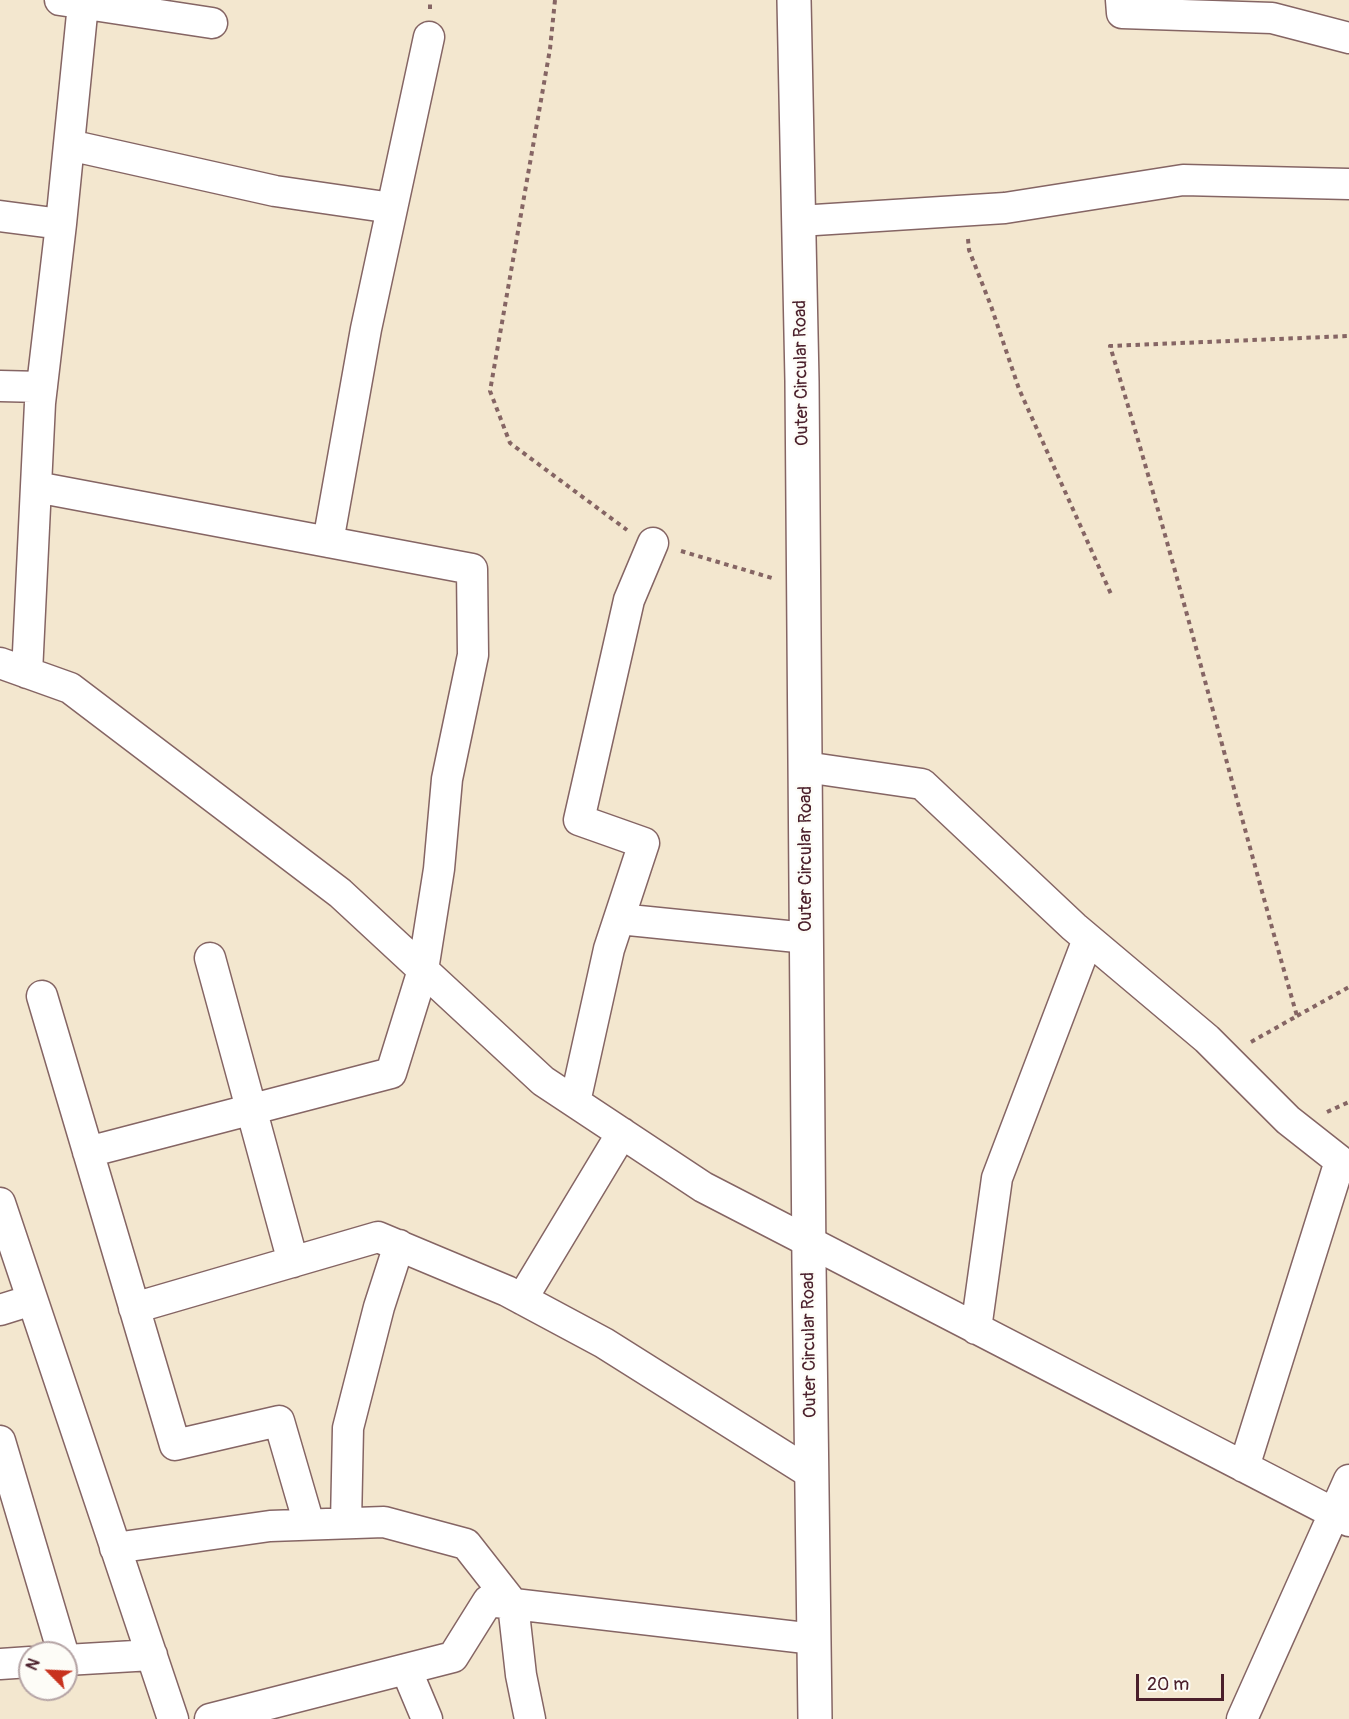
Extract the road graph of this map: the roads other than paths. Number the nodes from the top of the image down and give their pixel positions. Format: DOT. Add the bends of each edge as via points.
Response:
graph roads {
  1 [pos="794,0"];
  2 [pos="1121,0"];
  3 [pos="72,2"];
  4 [pos="212,23"];
  5 [pos="429,37"];
  6 [pos="1349,38"];
  7 [pos="69,144"];
  8 [pos="1349,184"];
  9 [pos="392,207"];
  10 [pos="0,216"];
  11 [pos="799,221"];
  12 [pos="61,224"];
  13 [pos="0,386"];
  14 [pos="42,387"];
  15 [pos="36,487"];
  16 [pos="328,542"];
  17 [pos="653,543"];
  18 [pos="14,668"];
  19 [pos="805,767"];
  20 [pos="620,919"];
  21 [pos="807,938"];
  22 [pos="1088,939"];
  23 [pos="210,958"];
  24 [pos="423,970"];
  25 [pos="42,996"];
  26 [pos="575,1102"];
  27 [pos="251,1110"];
  28 [pos="622,1133"];
  29 [pos="88,1152"];
  30 [pos="1345,1165"];
  31 [pos="0,1203"];
  32 [pos="809,1242"];
  33 [pos="399,1245"];
  34 [pos="293,1262"];
  35 [pos="522,1299"];
  36 [pos="32,1300"];
  37 [pos="134,1308"];
  38 [pos="0,1310"];
  39 [pos="976,1329"];
  40 [pos="0,1441"];
  41 [pos="1244,1467"];
  42 [pos="812,1474"];
  43 [pos="1349,1480"];
  44 [pos="1342,1517"];
  45 [pos="346,1523"];
  46 [pos="309,1524"];
  47 [pos="115,1548"];
  48 [pos="513,1604"];
  49 [pos="814,1639"];
  50 [pos="59,1641"];
  51 [pos="152,1655"];
  52 [pos="78,1659"];
  53 [pos="18,1663"];
  54 [pos="0,1664"];
  55 [pos="406,1669"];
  56 [pos="173,1719"];
  57 [pos="210,1719"];
  58 [pos="427,1719"];
  59 [pos="530,1719"];
  60 [pos="815,1719"];
  61 [pos="1242,1719"];
  1 -- 11 [label="street, Outer Circular Road"];
  2 -- 6 [label="street" via="1122,12 1272,18"];
  3 -- 4 [label="street"];
  3 -- 7 [label="street"];
  5 -- 9 [label="street"];
  7 -- 9 [label="street" via="275,191"];
  7 -- 12 [label="street"];
  8 -- 11 [label="street" via="1183,180 1005,208"];
  9 -- 16 [label="street"];
  10 -- 12 [label="street"];
  11 -- 19 [label="street, Outer Circular Road"];
  12 -- 14 [label="street"];
  13 -- 14 [label="street"];
  14 -- 15 [label="street"];
  15 -- 16 [label="street"];
  15 -- 18 [label="street"];
  16 -- 24 [label="street" via="472,569 473,655 447,779 440,869"];
  17 -- 20 [label="street" via="628,600 579,820 644,843"];
  18 -- 24 [label="street" via="70,688 340,893"];
  19 -- 21 [label="street, Outer Circular Road"];
  19 -- 22 [label="street" via="922,784"];
  20 -- 21 [label="street"];
  20 -- 26 [label="street" via="609,949"];
  21 -- 32 [label="street, Outer Circular Road"];
  22 -- 30 [label="street" via="1207,1039 1288,1120"];
  22 -- 39 [label="street" via="997,1178"];
  23 -- 27 [label="street"];
  24 -- 26 [label="street" via="543,1081"];
  24 -- 27 [label="street" via="391,1073"];
  25 -- 29 [label="street"];
  26 -- 28 [label="street"];
  27 -- 29 [label="street"];
  27 -- 34 [label="street"];
  28 -- 32 [label="street" via="704,1187"];
  28 -- 35 [label="street"];
  29 -- 37 [label="street"];
  30 -- 41 [label="street"];
  31 -- 36 [label="street"];
  32 -- 39 [label="street"];
  32 -- 42 [label="street, Outer Circular Road"];
  33 -- 34 [label="street" via="378,1237"];
  33 -- 35 [label="street"];
  33 -- 45 [label="street" via="348,1428"];
  34 -- 37 [label="street"];
  35 -- 42 [label="street" via="604,1343"];
  36 -- 38 [label="street"];
  36 -- 47 [label="street"];
  37 -- 46 [label="street" via="175,1445 279,1421"];
  39 -- 41 [label="street"];
  40 -- 50 [label="street"];
  41 -- 44 [label="street"];
  42 -- 49 [label="street, Outer Circular Road"];
  43 -- 44 [label="street"];
  44 -- 61 [label="street"];
  45 -- 46 [label="street"];
  45 -- 48 [label="street" via="384,1522 466,1544"];
  46 -- 47 [label="street"];
  47 -- 51 [label="street"];
  48 -- 49 [label="street"];
  48 -- 55 [label="street" via="488,1601 453,1657"];
  48 -- 59 [label="street"];
  49 -- 60 [label="street, Outer Circular Road"];
  51 -- 52 [label="street"];
  51 -- 56 [label="street"];
  53 -- 54 [label="street"];
  55 -- 57 [label="street"];
  55 -- 58 [label="street"];
}
